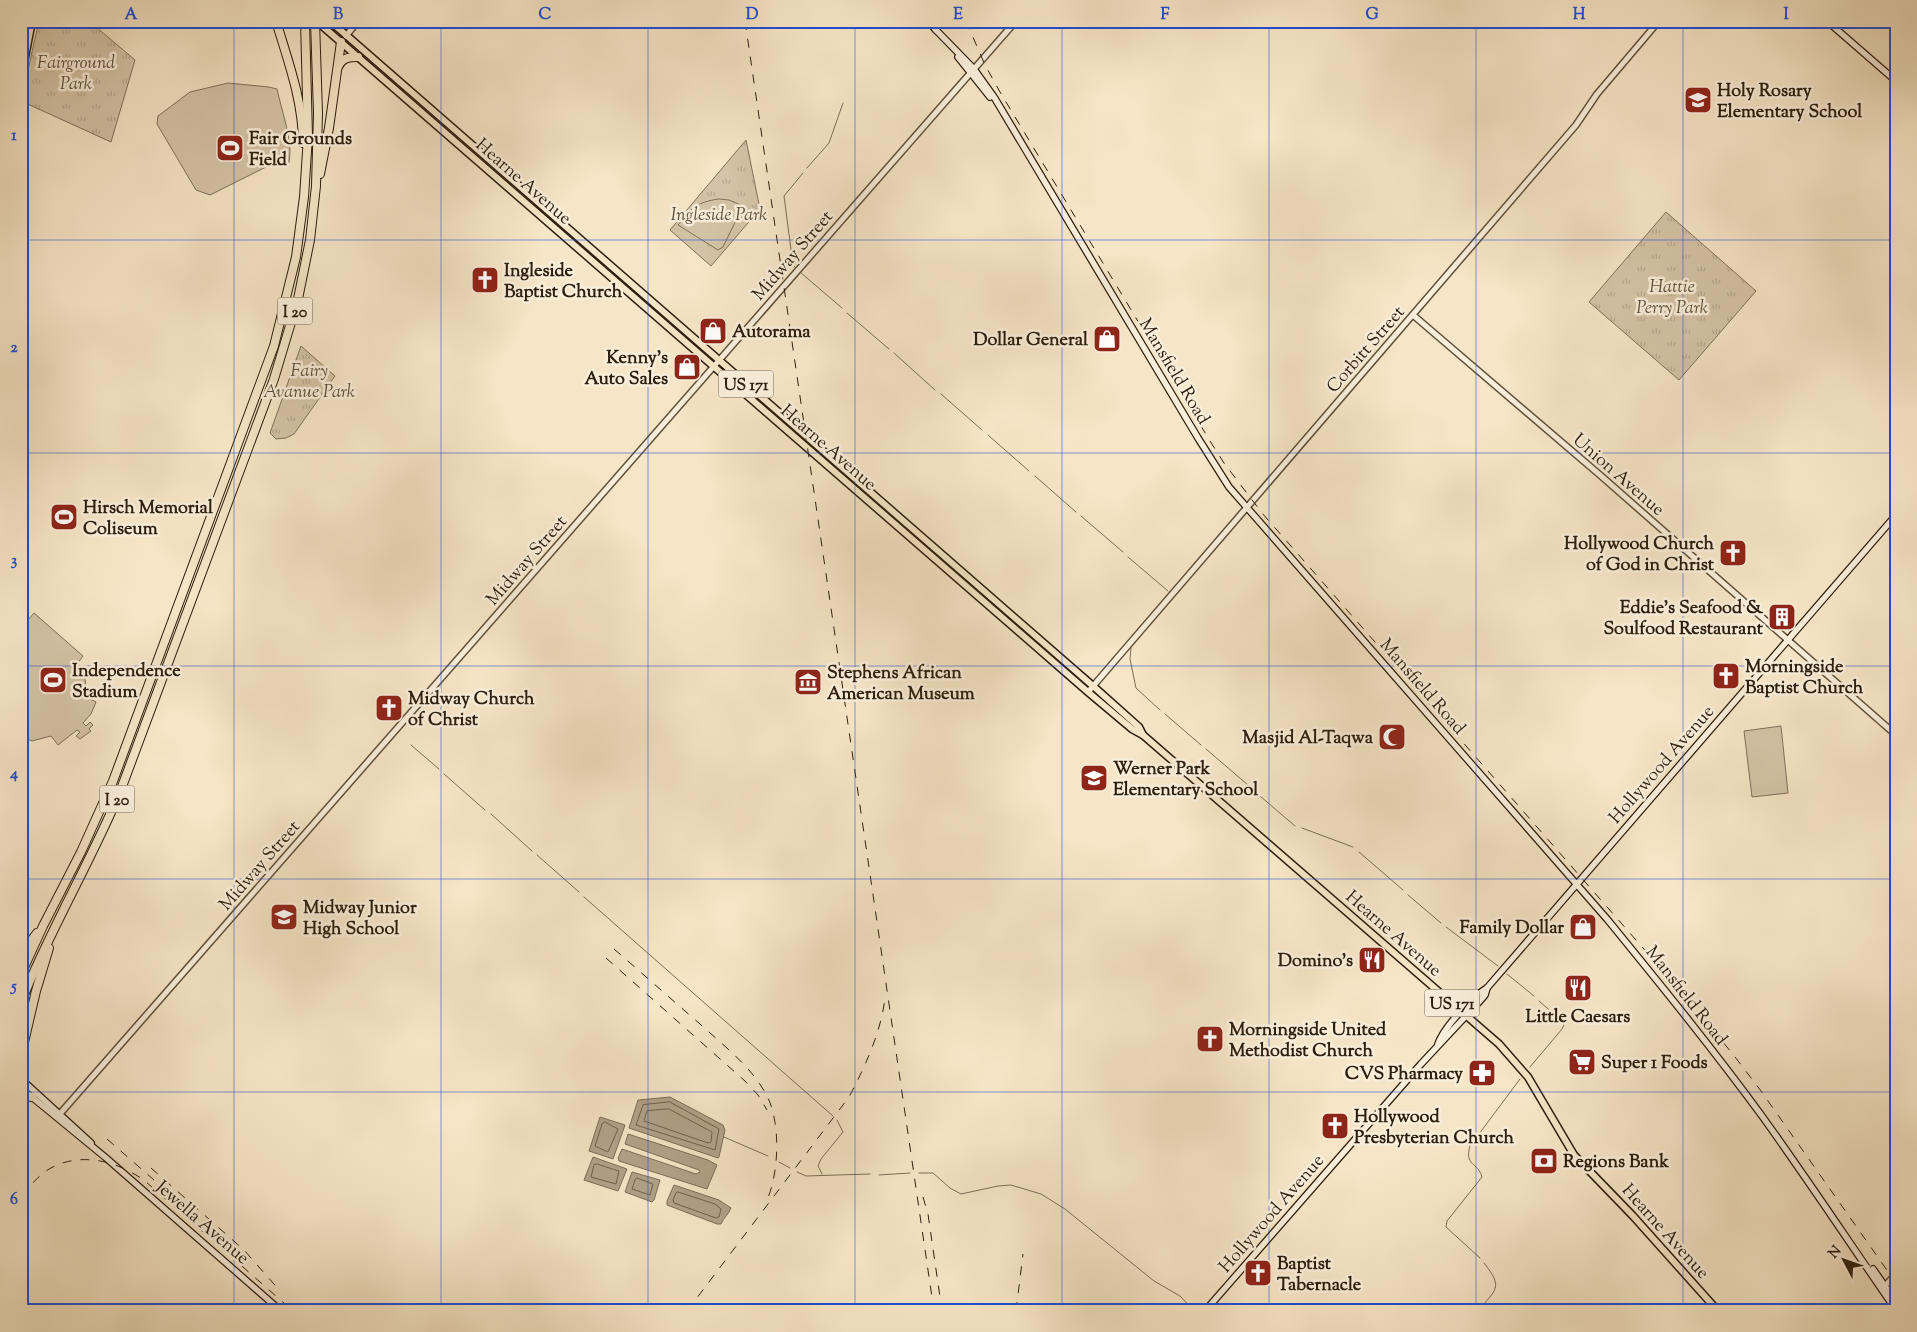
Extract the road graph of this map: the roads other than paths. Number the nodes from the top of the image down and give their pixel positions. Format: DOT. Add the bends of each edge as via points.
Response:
graph roads {
  1 [pos="32,21"];
  2 [pos="276,21"];
  3 [pos="358,21"];
  4 [pos="928,21"];
  5 [pos="1016,21"];
  6 [pos="1659,21"];
  7 [pos="1827,21"];
  8 [pos="317,22"];
  9 [pos="331,22"];
  10 [pos="305,24"];
  11 [pos="343,39"];
  12 [pos="358,57"];
  13 [pos="337,69"];
  14 [pos="972,71"];
  15 [pos="21,78"];
  16 [pos="1896,81"];
  17 [pos="316,186"];
  18 [pos="300,234"];
  19 [pos="1412,315"];
  20 [pos="719,361"];
  21 [pos="714,367"];
  22 [pos="1247,508"];
  23 [pos="1896,514"];
  24 [pos="1788,640"];
  25 [pos="1091,689"];
  26 [pos="1896,735"];
  27 [pos="1576,885"];
  28 [pos="44,926"];
  29 [pos="55,927"];
  30 [pos="21,954"];
  31 [pos="21,974"];
  32 [pos="21,1002"];
  33 [pos="1464,1014"];
  34 [pos="21,1055"];
  35 [pos="21,1079"];
  36 [pos="21,1088"];
  37 [pos="21,1094"];
  38 [pos="32,1097"];
  39 [pos="58,1115"];
  40 [pos="1896,1274"];
  41 [pos="1883,1288"];
  42 [pos="1896,1302"];
  43 [pos="1896,1310"];
  44 [pos="281,1311"];
  45 [pos="1205,1311"];
  46 [pos="1718,1311"];
  1 -- 15 [label="main road"];
  2 -- 18 [label="highway" via="301,113"];
  3 -- 11 [label="street"];
  4 -- 14 [label="main road, Mansfield Road"];
  5 -- 14 [label="street, Midway Street"];
  6 -- 19 [label="street, Corbitt Street" via="1597,94 1576,125"];
  7 -- 16 [label="main road"];
  8 -- 9 [label="highway"];
  8 -- 11 [label="main road, Hearne Avenue / US 171"];
  8 -- 17 [label="highway, I 20"];
  9 -- 11 [label="main road, Hearne Avenue / US 171"];
  10 -- 18 [label="highway, I 20" via="308,136"];
  11 -- 12 [label="main road, Hearne Avenue / US 171"];
  11 -- 13 [label="highway"];
  11 -- 20 [label="main road, Hearne Avenue / US 171"];
  12 -- 13 [label="highway" via="342,60"];
  12 -- 21 [label="main road, Hearne Avenue / US 171"];
  13 -- 17 [label="highway" via="322,170"];
  14 -- 20 [label="street, Midway Street"];
  14 -- 22 [label="main road, Mansfield Road" via="994,97 1206,452"];
  17 -- 29 [label="highway, I 20" via="304,271 288,337 120,792"];
  18 -- 28 [label="highway, I 20" via="274,346 196,559 110,790"];
  19 -- 22 [label="street, Corbitt Street"];
  19 -- 24 [label="street, Union Avenue"];
  20 -- 21 [label="street, Midway Street"];
  20 -- 25 [label="main road, Hearne Avenue / US 171"];
  21 -- 25 [label="main road, Hearne Avenue / US 171"];
  21 -- 39 [label="street, Midway Street"];
  22 -- 25 [label="street, Corbitt Street"];
  22 -- 27 [label="main road, Mansfield Road"];
  23 -- 24 [label="main road, Hollywood Avenue"];
  24 -- 26 [label="street, Union Avenue"];
  24 -- 27 [label="main road, Hollywood Avenue"];
  25 -- 33 [label="main road, Hearne Avenue / US 171" via="1139,727 1143,735"];
  27 -- 33 [label="main road, Hollywood Avenue" via="1487,988 1476,996"];
  27 -- 41 [label="main road, Mansfield Road" via="1742,1089"];
  28 -- 30 [label="highway"];
  28 -- 31 [label="highway, I 20"];
  29 -- 32 [label="highway, I 20"];
  29 -- 34 [label="highway"];
  33 -- 45 [label="main road, Hollywood Avenue"];
  33 -- 46 [label="main road, Hearne Avenue / US 171" via="1516,1061 1574,1155"];
  35 -- 39 [label="main road, Jewella Avenue"];
  36 -- 38 [label="main road, Jewella Avenue"];
  37 -- 38 [label="highway"];
  38 -- 39 [label="main road, Jewella Avenue"];
  39 -- 44 [label="main road, Jewella Avenue"];
  40 -- 41 [label="street"];
  41 -- 42 [label="main road, Mansfield Road"];
  41 -- 43 [label="main road, Mansfield Road"];
}
